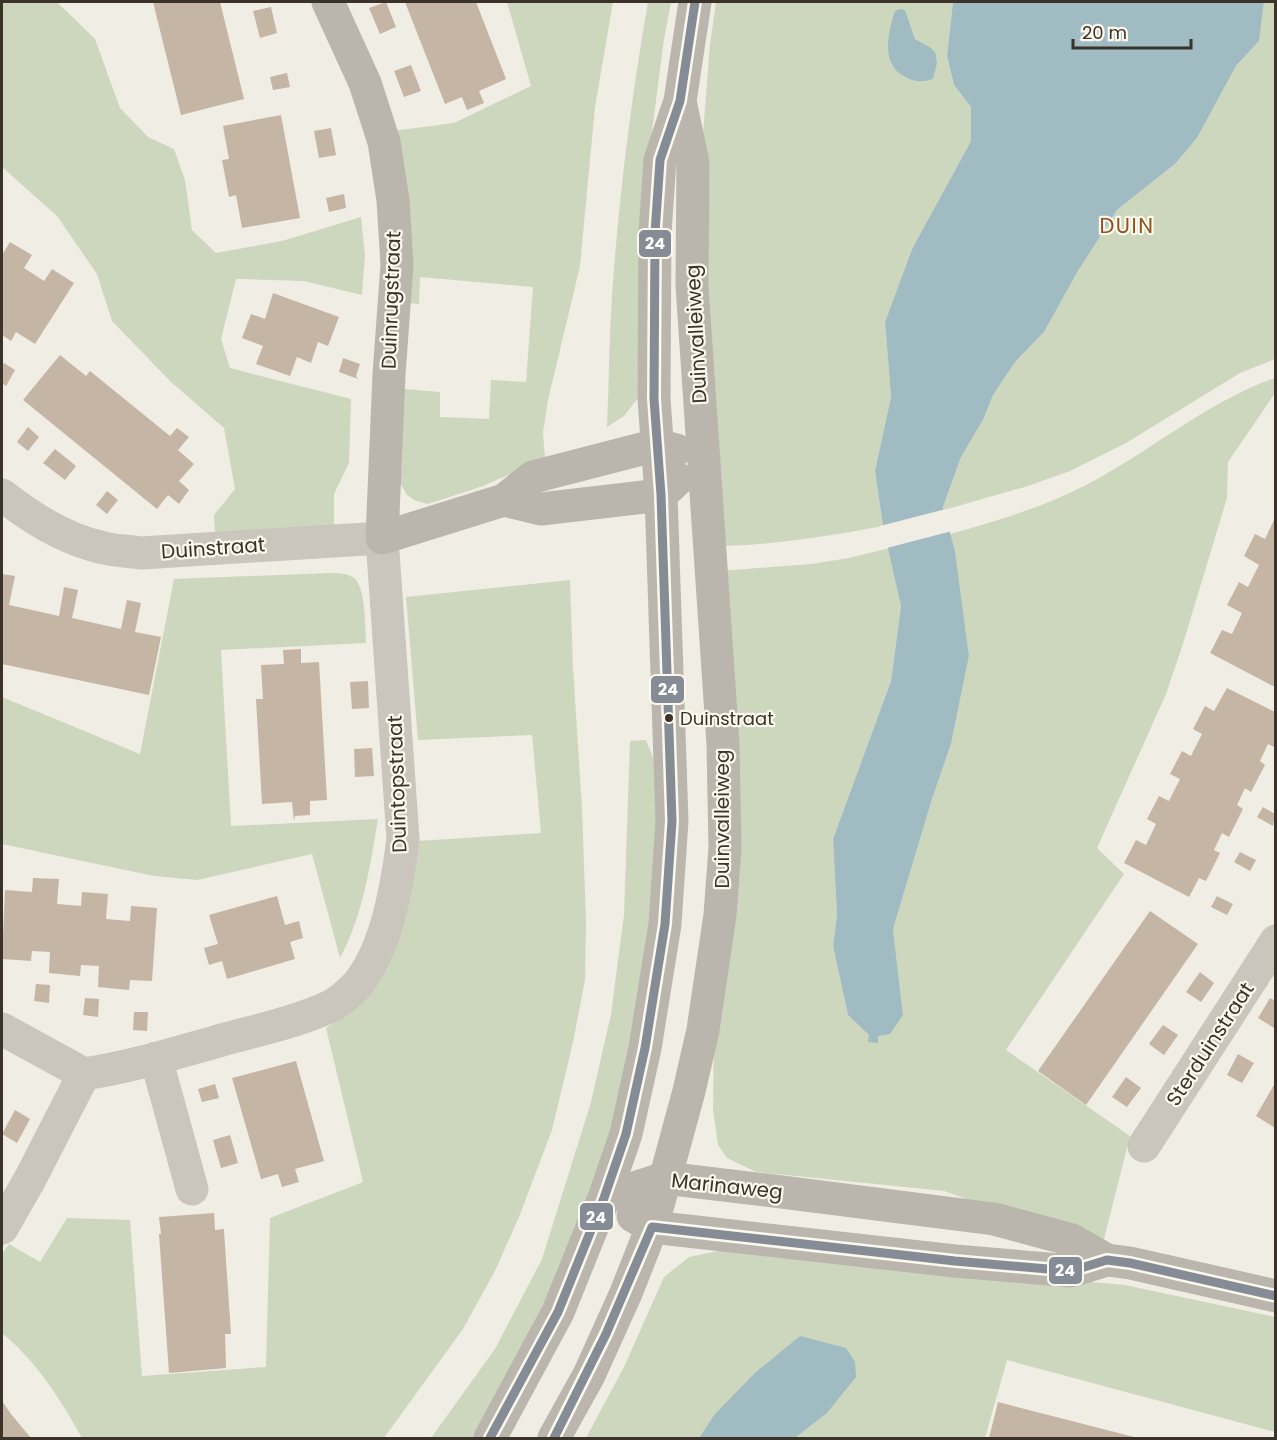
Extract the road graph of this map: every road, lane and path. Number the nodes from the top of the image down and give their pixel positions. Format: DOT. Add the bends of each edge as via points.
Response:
graph roads {
  1 [pos="328,2"];
  2 [pos="695,2"];
  3 [pos="680,101"];
  4 [pos="657,445"];
  5 [pos="703,456"];
  6 [pos="2,495"];
  7 [pos="661,495"];
  8 [pos="504,500"];
  9 [pos="382,538"];
  10 [pos="1275,941"];
  11 [pos="2,1029"];
  12 [pos="156,1058"];
  13 [pos="84,1074"];
  14 [pos="1144,1146"];
  15 [pos="665,1178"];
  16 [pos="192,1189"];
  17 [pos="604,1198"];
  18 [pos="652,1227"];
  19 [pos="2,1228"];
  20 [pos="1107,1260"];
  21 [pos="1275,1296"];
  22 [pos="490,1438"];
  23 [pos="554,1438"];
  1 -- 9 [label="street, Duinrugstraat" via="365,83 384,142 393,200 397,265"];
  2 -- 3 [label="street, Duinvalleiweg"];
  3 -- 4 [label="street, Duinvalleiweg" via="660,160 655,233"];
  3 -- 5 [label="street, Duinvalleiweg" via="693,163 692,286"];
  4 -- 5 [label="street, Duinstraat"];
  4 -- 7 [label="street, Duinvalleiweg"];
  4 -- 8 [label="street, Duinstraat" via="533,477"];
  5 -- 7 [label="street"];
  5 -- 15 [label="street, Duinvalleiweg" via="723,744 725,848 720,915 703,1030"];
  6 -- 9 [label="street, Duinstraat" via="36,520 72,538 132,552"];
  7 -- 8 [label="street" via="541,509"];
  7 -- 17 [label="street, Duinvalleiweg" via="672,821 665,924 626,1134"];
  8 -- 9 [label="street, Duinstraat"];
  9 -- 12 [label="street, Duintopstraat" via="403,839 388,920 371,962 356,985 333,1005 284,1023"];
  10 -- 14 [label="street, Sterduinstraat"];
  11 -- 13 [label="street"];
  12 -- 13 [label="street, Duintopstraat"];
  12 -- 16 [label="street"];
  13 -- 19 [label="street"];
  15 -- 17 [label="street, Marinaweg"];
  15 -- 18 [label="street, Duinvalleiweg"];
  15 -- 20 [label="street, Marinaweg" via="993,1219 1072,1240"];
  17 -- 18 [label="street, Marinaweg"];
  17 -- 22 [label="street, Duinvalleiweg" via="558,1312"];
  18 -- 20 [label="street, Marinaweg" via="1071,1271"];
  18 -- 23 [label="street, Duinvalleiweg" via="589,1375"];
  20 -- 21 [label="street, Marinaweg"];
}
